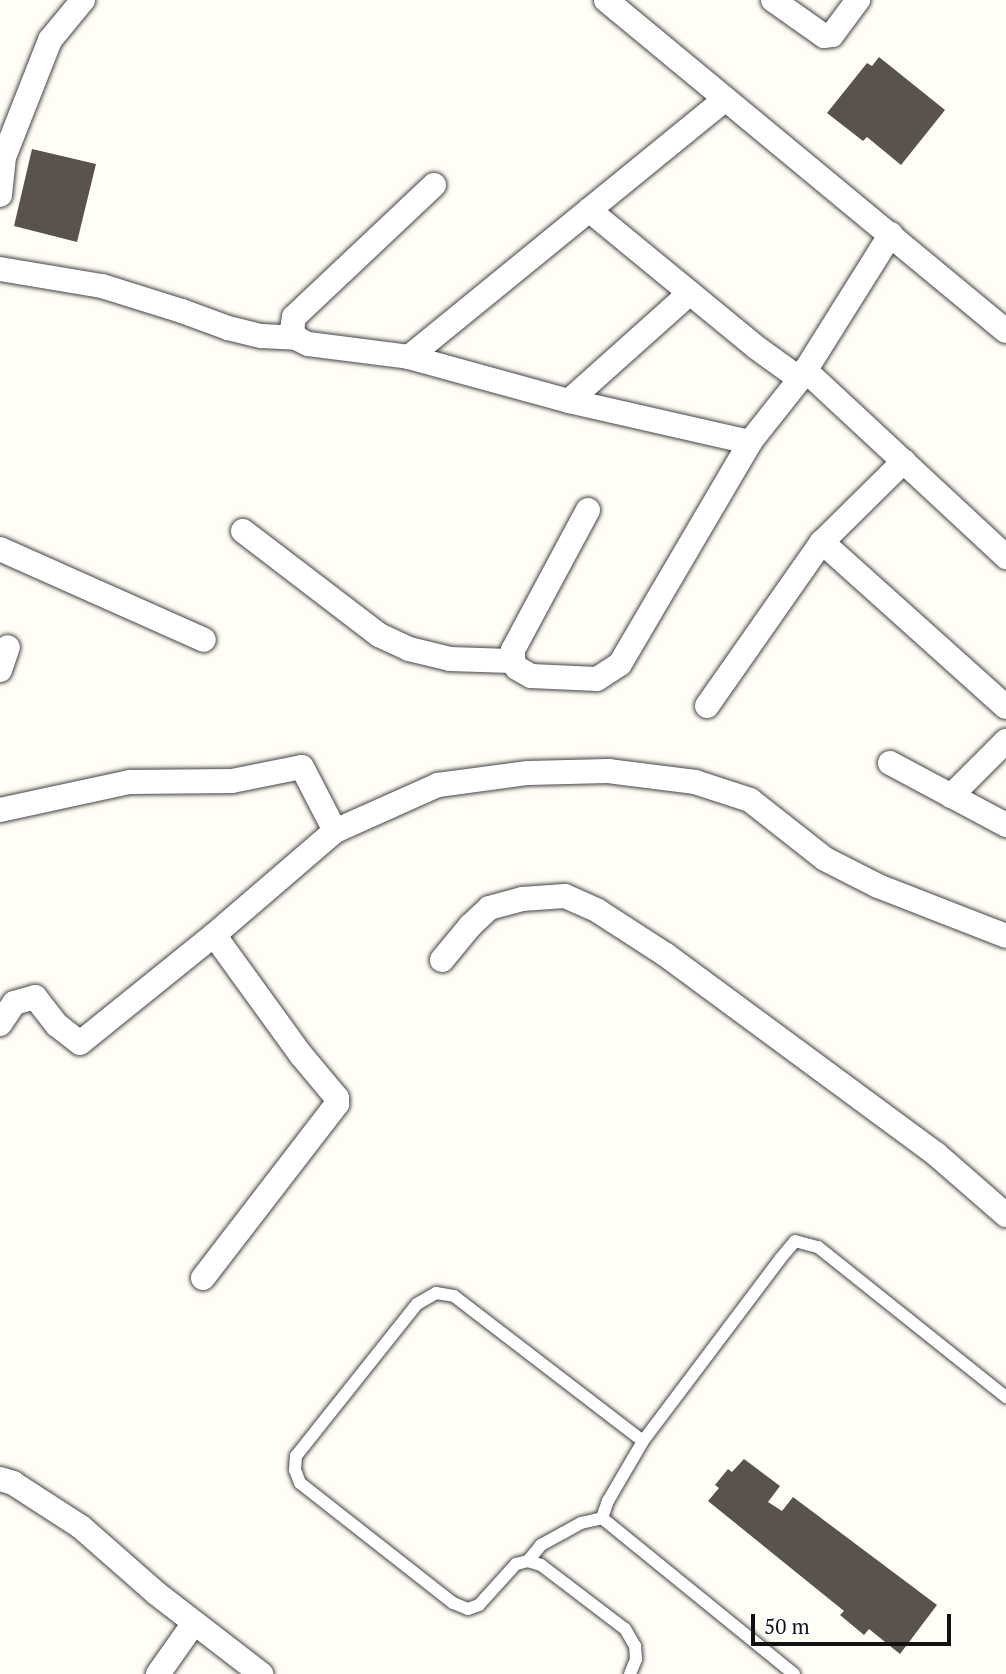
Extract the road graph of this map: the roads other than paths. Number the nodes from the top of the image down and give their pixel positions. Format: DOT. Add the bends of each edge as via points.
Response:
graph roads {
  1 [pos="83,0"];
  2 [pos="606,0"];
  3 [pos="773,0"];
  4 [pos="858,0"];
  5 [pos="725,99"];
  6 [pos="434,185"];
  7 [pos="0,195"];
  8 [pos="589,210"];
  9 [pos="891,234"];
  10 [pos="0,269"];
  11 [pos="690,293"];
  12 [pos="1006,331"];
  13 [pos="296,338"];
  14 [pos="409,357"];
  15 [pos="803,375"];
  16 [pos="569,401"];
  17 [pos="750,442"];
  18 [pos="904,461"];
  19 [pos="589,510"];
  20 [pos="243,531"];
  21 [pos="822,542"];
  22 [pos="0,549"];
  23 [pos="1006,557"];
  24 [pos="204,640"];
  25 [pos="8,647"];
  26 [pos="513,661"];
  27 [pos="0,670"];
  28 [pos="707,706"];
  29 [pos="1006,706"];
  30 [pos="1006,741"];
  31 [pos="890,763"];
  32 [pos="951,796"];
  33 [pos="0,810"];
  34 [pos="1006,825"];
  35 [pos="335,831"];
  36 [pos="214,935"];
  37 [pos="1006,936"];
  38 [pos="442,960"];
  39 [pos="0,1024"];
  40 [pos="1006,1215"];
  41 [pos="203,1278"];
  42 [pos="1006,1397"];
  43 [pos="643,1441"];
  44 [pos="0,1479"];
  45 [pos="602,1518"];
  46 [pos="528,1561"];
  47 [pos="194,1623"];
  48 [pos="158,1674"];
  49 [pos="261,1674"];
  50 [pos="630,1674"];
  51 [pos="794,1674"];
  1 -- 7 [label="street" via="51,40 4,157"];
  2 -- 5 [label="street"];
  3 -- 4 [label="street" via="824,36 832,35"];
  5 -- 8 [label="street"];
  5 -- 9 [label="street"];
  6 -- 13 [label="street" via="294,317"];
  8 -- 11 [label="street"];
  8 -- 14 [label="street"];
  9 -- 12 [label="street"];
  9 -- 15 [label="street"];
  10 -- 13 [label="street" via="102,286 228,328"];
  11 -- 15 [label="street"];
  11 -- 16 [label="street"];
  13 -- 14 [label="street" via="308,344"];
  14 -- 16 [label="street"];
  15 -- 17 [label="street"];
  15 -- 18 [label="street"];
  16 -- 17 [label="street"];
  17 -- 26 [label="street" via="611,673 597,679 531,676"];
  18 -- 21 [label="street"];
  18 -- 23 [label="street"];
  19 -- 26 [label="street" via="513,650"];
  20 -- 26 [label="street" via="379,635 409,649 450,659"];
  21 -- 28 [label="street"];
  21 -- 29 [label="street"];
  22 -- 24 [label="street"];
  25 -- 27 [label="street"];
  30 -- 32 [label="street"];
  31 -- 32 [label="street"];
  32 -- 34 [label="street"];
  33 -- 35 [label="street" via="130,782 232,781 302,767"];
  35 -- 36 [label="street"];
  35 -- 37 [label="street" via="438,785 528,773 608,771 695,782 750,800 825,859 878,886"];
  36 -- 39 [label="street" via="80,1043 57,1025 35,997 14,1003"];
  36 -- 41 [label="street" via="337,1098 337,1104"];
  38 -- 40 [label="street" via="489,908 565,895 666,955 936,1154"];
  42 -- 43 [label="lane" via="818,1247 795,1241"];
  43 -- 45 [label="lane"];
  43 -- 46 [label="lane" via="453,1296 436,1293 417,1304 296,1456 300,1483 453,1603 468,1609 479,1605 516,1564"];
  44 -- 47 [label="street" via="81,1528"];
  45 -- 46 [label="lane" via="563,1532 541,1545"];
  45 -- 51 [label="lane"];
  46 -- 50 [label="lane" via="541,1565 625,1629 635,1646"];
  47 -- 48 [label="street"];
  47 -- 49 [label="street"];
}
